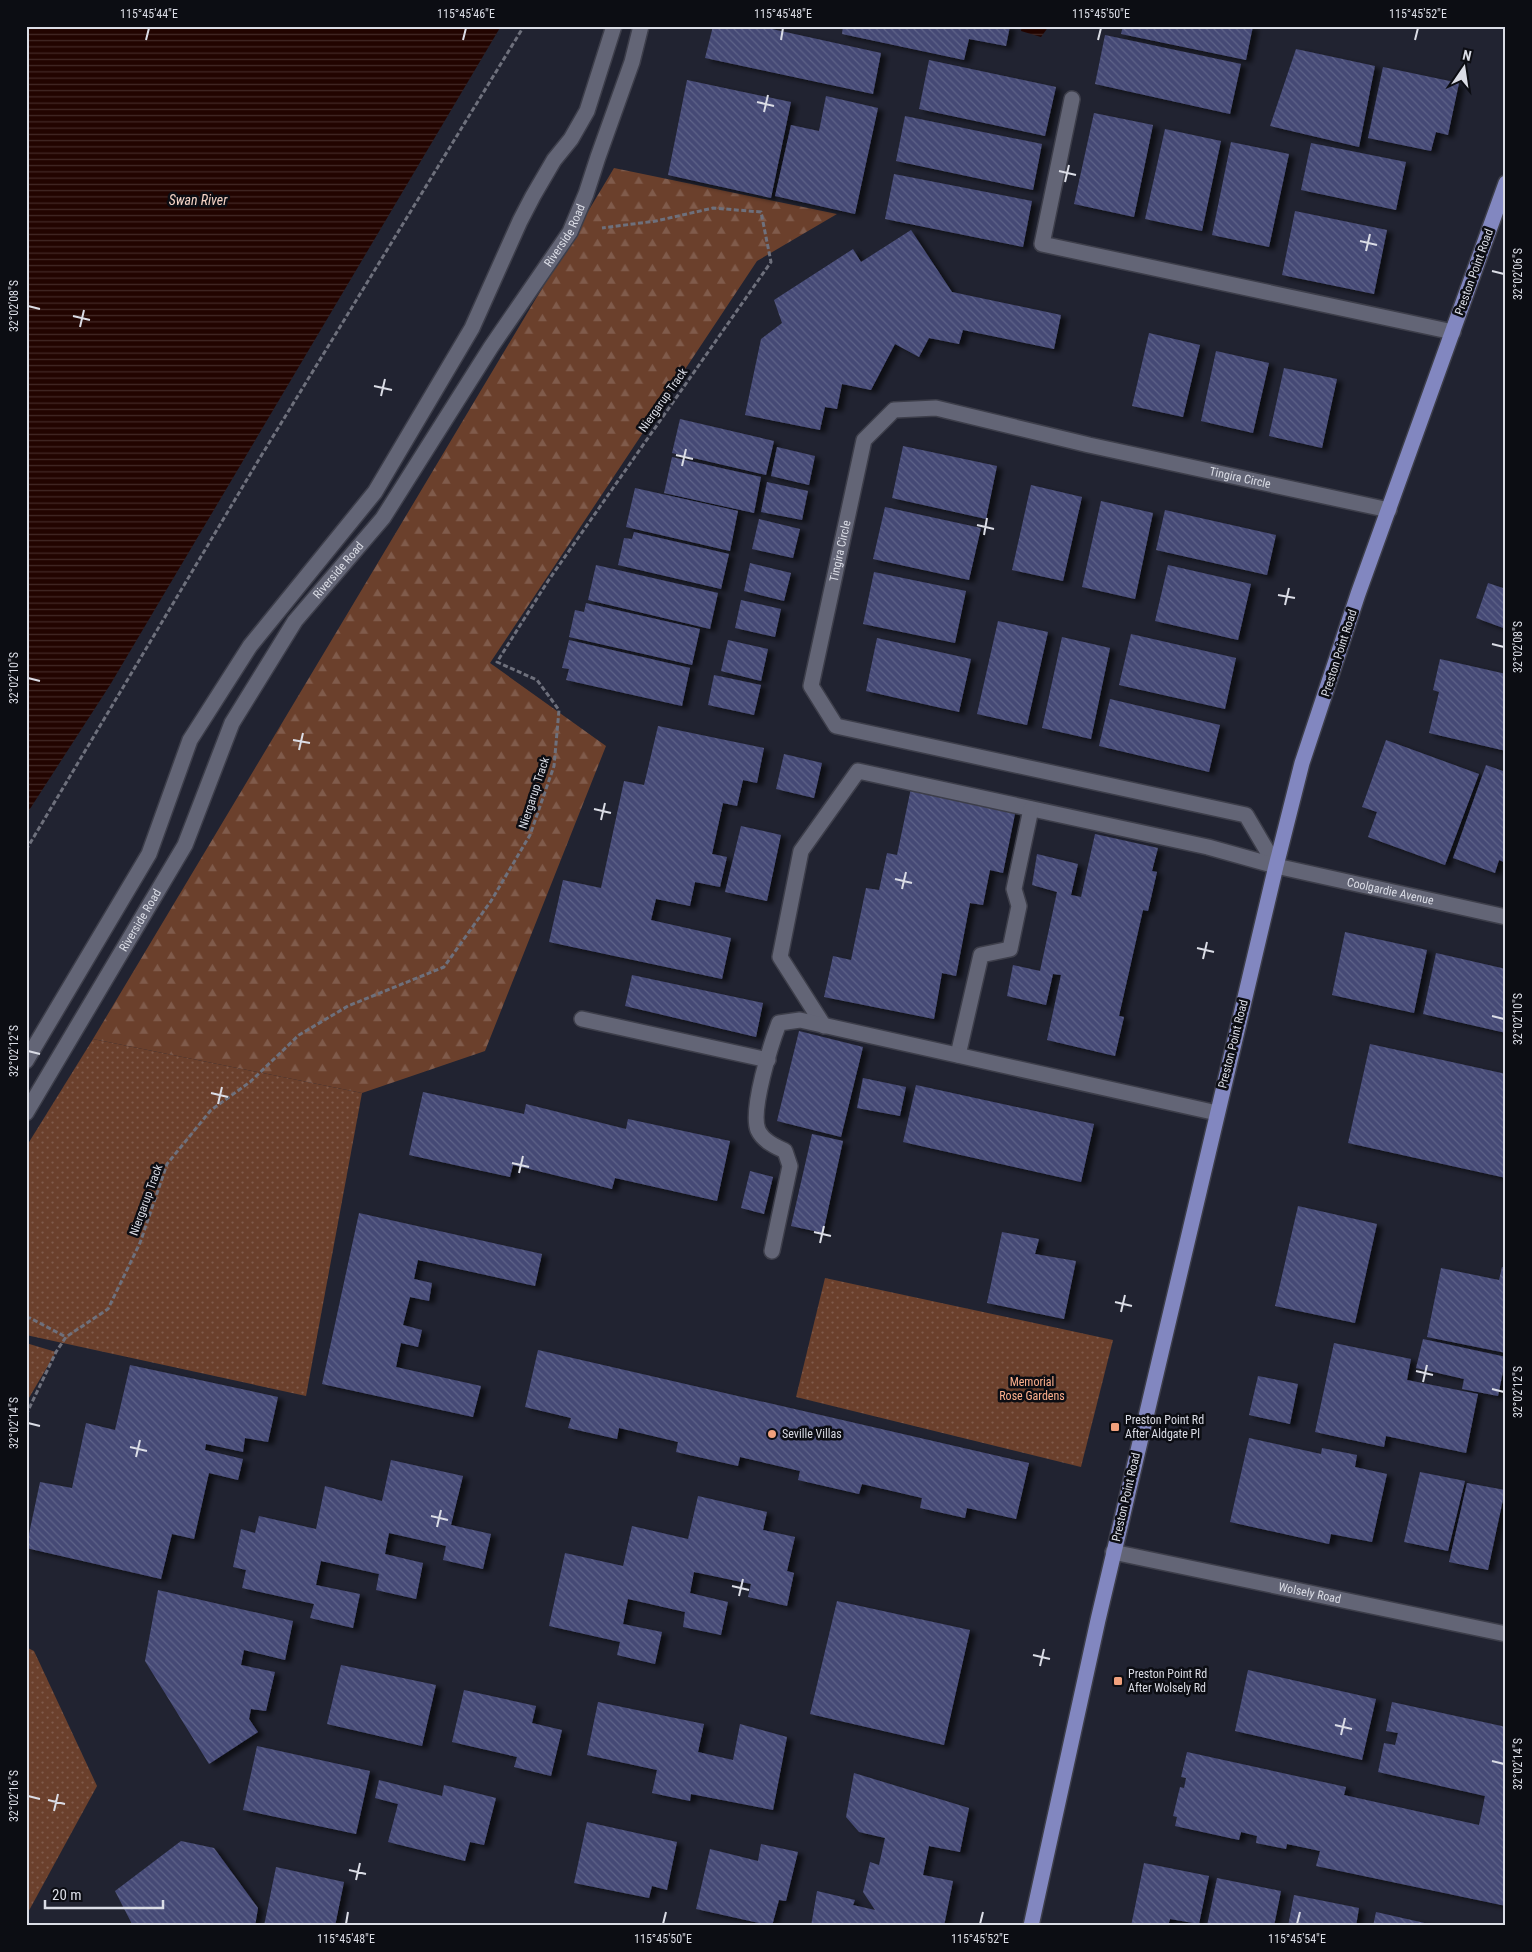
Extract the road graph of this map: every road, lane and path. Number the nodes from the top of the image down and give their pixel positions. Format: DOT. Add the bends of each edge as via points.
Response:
graph roads {
  1 [pos="524,26"];
  2 [pos="614,26"];
  3 [pos="641,26"];
  4 [pos="1072,99"];
  5 [pos="1506,182"];
  6 [pos="570,232"];
  7 [pos="1453,332"];
  8 [pos="1389,510"];
  9 [pos="1031,809"];
  10 [pos="26,850"];
  11 [pos="1276,866"];
  12 [pos="1506,917"];
  13 [pos="582,1019"];
  14 [pos="824,1026"];
  15 [pos="958,1055"];
  16 [pos="768,1060"];
  17 [pos="26,1061"];
  18 [pos="26,1113"];
  19 [pos="1217,1113"];
  20 [pos="772,1251"];
  21 [pos="26,1318"];
  22 [pos="66,1337"];
  23 [pos="26,1415"];
  24 [pos="1113,1552"];
  25 [pos="1506,1634"];
  26 [pos="1032,1926"];
  1 -- 10 [label="path" via="263,453"];
  2 -- 17 [label="street, Riverside Road" via="587,111 529,204 472,328 375,492 250,646 190,740 149,854"];
  3 -- 6 [label="street, Riverside Road" via="632,62"];
  4 -- 7 [label="street" via="1042,244"];
  5 -- 7 [label="main road, Preston Point Road"];
  6 -- 18 [label="street, Riverside Road" via="491,347 383,518 295,620 232,723 185,845"];
  6 -- 22 [label="path, Niergarup Track" via="656,221 713,208 761,212 771,262 548,581 497,662 537,680 559,710 554,766 530,835 491,901 444,967 348,1006 299,1035 250,1082 211,1110 168,1164 140,1243 108,1309"];
  7 -- 8 [label="main road, Preston Point Road"];
  8 -- 11 [label="main road, Preston Point Road" via="1302,763"];
  8 -- 11 [label="street, Tingira Circle" via="936,408 894,410 864,440 811,686 836,726 1246,815"];
  9 -- 11 [label="street, Coolgardie Avenue" via="1208,847"];
  9 -- 14 [label="street, Coolgardie Avenue" via="858,771 801,851 780,956"];
  9 -- 15 [label="street" via="1014,888 1019,906 1010,949 981,955"];
  11 -- 12 [label="street, Coolgardie Avenue"];
  11 -- 19 [label="main road, Preston Point Road"];
  13 -- 16 [label="street"];
  14 -- 15 [label="street"];
  14 -- 16 [label="street" via="800,1020 779,1023"];
  15 -- 19 [label="street"];
  16 -- 20 [label="street" via="757,1105 758,1129 768,1143 785,1151 790,1166"];
  19 -- 24 [label="main road, Preston Point Road"];
  21 -- 22 [label="path"];
  22 -- 23 [label="path, Niergarup Track"];
  24 -- 25 [label="street, Wolsely Road"];
  24 -- 26 [label="main road, Preston Point Road"];
}
